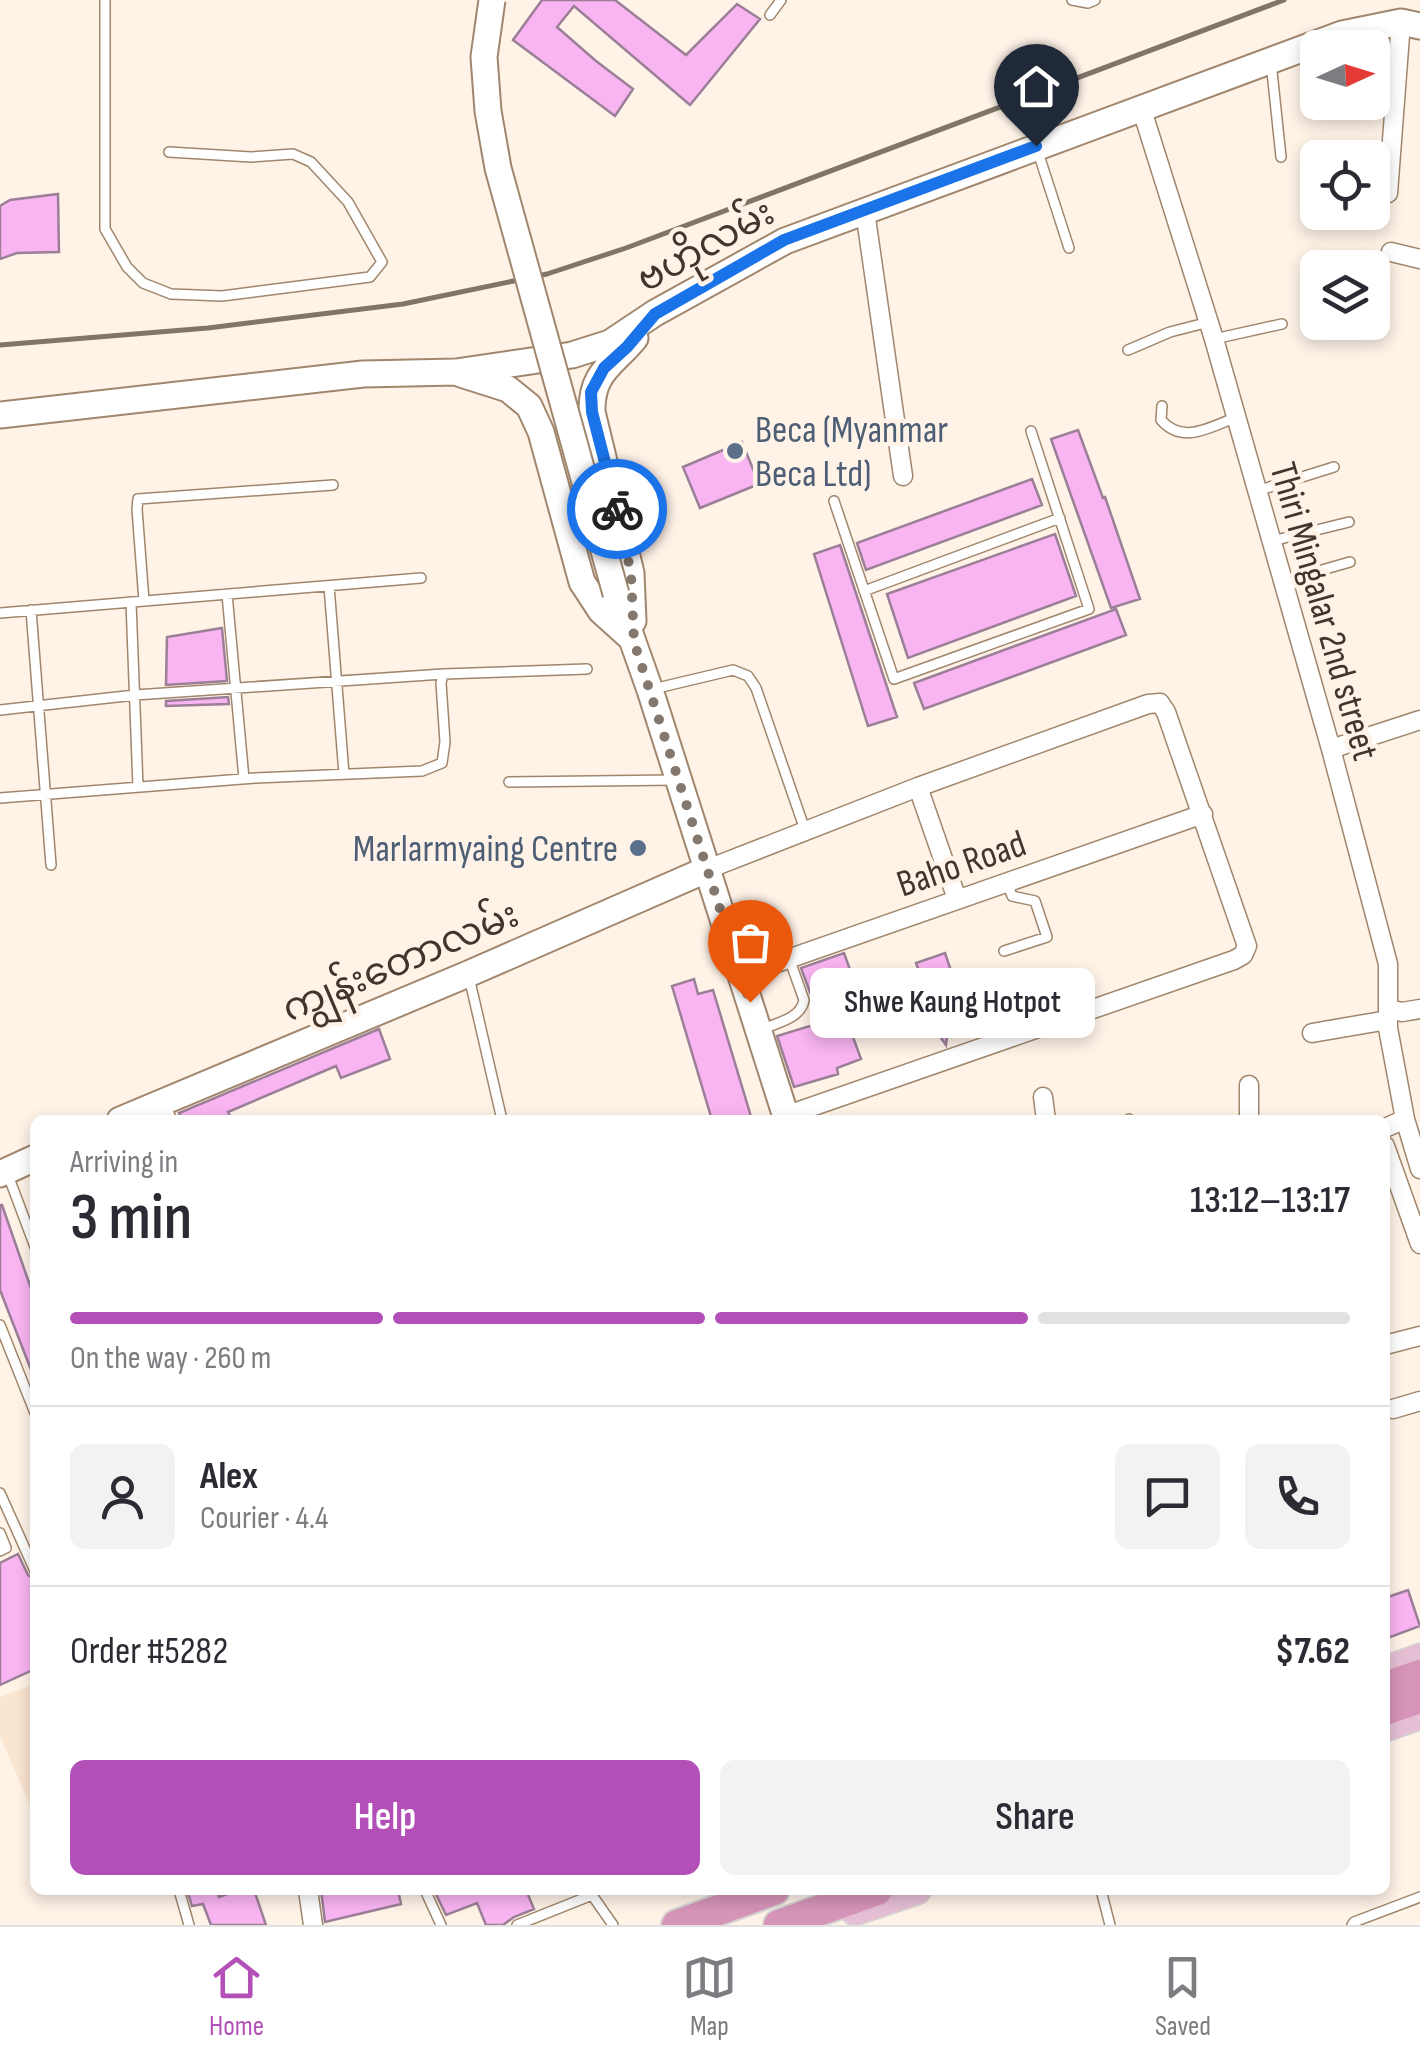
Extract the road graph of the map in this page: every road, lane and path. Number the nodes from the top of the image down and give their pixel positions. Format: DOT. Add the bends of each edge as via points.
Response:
graph roads {
  1 [pos="105,0"];
  2 [pos="492,0"];
  3 [pos="781,0"];
  4 [pos="1072,0"];
  5 [pos="1095,0"];
  6 [pos="770,16"];
  7 [pos="1410,24"];
  8 [pos="1271,60"];
  9 [pos="1141,106"];
  10 [pos="1036,146"];
  11 [pos="169,152"];
  12 [pos="1281,156"];
  13 [pos="1390,178"];
  14 [pos="865,211"];
  15 [pos="1069,248"];
  16 [pos="1391,252"];
  17 [pos="1420,258"];
  18 [pos="655,314"];
  19 [pos="1282,324"];
  20 [pos="1212,330"];
  21 [pos="1128,350"];
  22 [pos="456,372"];
  23 [pos="1162,406"];
  24 [pos="0,415"];
  25 [pos="1236,418"];
  26 [pos="1031,431"];
  27 [pos="1334,468"];
  28 [pos="904,476"];
  29 [pos="333,485"];
  30 [pos="1258,491"];
  31 [pos="834,502"];
  32 [pos="1060,518"];
  33 [pos="1349,522"];
  34 [pos="1272,541"];
  35 [pos="1350,562"];
  36 [pos="421,578"];
  37 [pos="1283,581"];
  38 [pos="329,586"];
  39 [pos="864,591"];
  40 [pos="227,594"];
  41 [pos="144,601"];
  42 [pos="132,602"];
  43 [pos="31,610"];
  44 [pos="0,613"];
  45 [pos="634,642"];
  46 [pos="587,669"];
  47 [pos="443,674"];
  48 [pos="337,680"];
  49 [pos="236,689"];
  50 [pos="650,690"];
  51 [pos="134,695"];
  52 [pos="38,706"];
  53 [pos="0,710"];
  54 [pos="1420,720"];
  55 [pos="1331,748"];
  56 [pos="344,774"];
  57 [pos="244,779"];
  58 [pos="679,780"];
  59 [pos="509,782"];
  60 [pos="138,787"];
  61 [pos="918,787"];
  62 [pos="44,794"];
  63 [pos="0,798"];
  64 [pos="1203,814"];
  65 [pos="805,830"];
  66 [pos="50,865"];
  67 [pos="708,869"];
  68 [pos="1007,882"];
  69 [pos="957,899"];
  70 [pos="1004,952"];
  71 [pos="789,958"];
  72 [pos="468,974"];
  73 [pos="742,974"];
  74 [pos="1420,1009"];
  75 [pos="1388,1014"];
  76 [pos="759,1030"];
  77 [pos="1312,1033"];
  78 [pos="1249,1085"];
  79 [pos="1043,1097"];
  80 [pos="167,1110"];
  81 [pos="501,1115"];
  82 [pos="785,1115"];
  83 [pos="795,1115"];
  84 [pos="1045,1115"];
  85 [pos="1249,1115"];
  86 [pos="1405,1119"];
  87 [pos="1390,1126"];
  88 [pos="30,1160"];
  89 [pos="1390,1160"];
  90 [pos="1420,1169"];
  91 [pos="3,1172"];
  92 [pos="30,1235"];
  93 [pos="1420,1244"];
  94 [pos="0,1325"];
  95 [pos="1420,1336"];
  96 [pos="1390,1344"];
  97 [pos="30,1400"];
  98 [pos="1420,1401"];
  99 [pos="1393,1410"];
  100 [pos="0,1492"];
  101 [pos="0,1533"];
  102 [pos="0,1551"];
  103 [pos="30,1560"];
  104 [pos="1420,1658"];
  105 [pos="1390,1669"];
  106 [pos="1420,1676"];
  107 [pos="1390,1685"];
  108 [pos="1420,1698"];
  109 [pos="1390,1708"];
  110 [pos="1420,1715"];
  111 [pos="1390,1725"];
  112 [pos="180,1895"];
  113 [pos="309,1895"];
  114 [pos="427,1895"];
  115 [pos="588,1895"];
  116 [pos="597,1895"];
  117 [pos="863,1895"];
  118 [pos="901,1895"];
  119 [pos="1102,1895"];
  120 [pos="739,1896"];
  121 [pos="1420,1896"];
  122 [pos="188,1925"];
  123 [pos="313,1925"];
  124 [pos="441,1925"];
  125 [pos="517,1925"];
  126 [pos="613,1925"];
  127 [pos="677,1925"];
  128 [pos="778,1925"];
  129 [pos="805,1925"];
  130 [pos="1110,1925"];
  131 [pos="1352,1925"];
  1 -- 11 [label="lane" via="105,229 143,283 171,294 222,296 370,277 382,262 348,202 311,162 292,154"];
  2 -- 45 [label="main road, bridge" via="484,57 498,168"];
  3 -- 6 [label="lane"];
  4 -- 5 [label="lane"];
  7 -- 8 [label="main road, ဗဟိုလမ်း" via="1342,34"];
  7 -- 13 [label="street"];
  8 -- 9 [label="main road, ဗဟိုလမ်း"];
  8 -- 12 [label="lane"];
  9 -- 10 [label="main road, ဗဟိုလမ်း"];
  9 -- 20 [label="street, Thiri Mingalar 2nd street"];
  10 -- 14 [label="main road, ဗဟိုလမ်း"];
  10 -- 15 [label="lane"];
  14 -- 18 [label="main road, ဗဟိုလမ်း" via="784,240"];
  14 -- 28 [label="street"];
  16 -- 17 [label="street"];
  18 -- 22 [label="main road, ဗဟိုလမ်း" via="610,344"];
  18 -- 45 [label="main road" via="604,368 591,392 631,573"];
  19 -- 20 [label="lane"];
  20 -- 21 [label="lane" via="1170,332"];
  20 -- 25 [label="street, Thiri Mingalar 2nd street"];
  22 -- 24 [label="main road, ဗဟိုလမ်း" via="363,374"];
  22 -- 45 [label="main road" via="508,390 529,406 582,582 600,611"];
  23 -- 25 [label="lane" via="1161,420 1184,434"];
  25 -- 30 [label="street, Thiri Mingalar 2nd street"];
  26 -- 32 [label="lane"];
  27 -- 30 [label="lane"];
  29 -- 41 [label="lane" via="138,499"];
  30 -- 34 [label="street, Thiri Mingalar 2nd street"];
  31 -- 39 [label="lane"];
  32 -- 39 [label="lane"];
  32 -- 39 [label="lane" via="1089,609 894,679"];
  33 -- 34 [label="lane"];
  34 -- 37 [label="street, Thiri Mingalar 2nd street"];
  35 -- 37 [label="lane"];
  36 -- 38 [label="lane"];
  37 -- 55 [label="street, Thiri Mingalar 2nd street"];
  38 -- 40 [label="lane"];
  38 -- 48 [label="lane"];
  40 -- 41 [label="lane"];
  40 -- 49 [label="lane"];
  41 -- 42 [label="lane"];
  42 -- 43 [label="lane"];
  42 -- 51 [label="lane"];
  43 -- 44 [label="lane"];
  43 -- 52 [label="lane"];
  45 -- 50 [label="main road"];
  46 -- 47 [label="lane"];
  47 -- 48 [label="lane"];
  47 -- 56 [label="lane" via="442,763 422,771"];
  48 -- 49 [label="lane"];
  48 -- 56 [label="lane"];
  49 -- 51 [label="lane"];
  49 -- 57 [label="lane"];
  50 -- 58 [label="main road"];
  50 -- 65 [label="lane" via="732,670 748,676"];
  51 -- 52 [label="lane"];
  51 -- 60 [label="lane"];
  52 -- 53 [label="lane"];
  52 -- 62 [label="lane"];
  54 -- 55 [label="street"];
  55 -- 75 [label="street, Thiri Mingalar 2nd street" via="1388,964"];
  56 -- 57 [label="lane"];
  57 -- 60 [label="lane"];
  58 -- 59 [label="lane"];
  58 -- 67 [label="main road"];
  60 -- 62 [label="lane"];
  61 -- 64 [label="street" via="1160,703"];
  61 -- 65 [label="street"];
  61 -- 69 [label="street"];
  62 -- 63 [label="lane"];
  62 -- 66 [label="lane"];
  64 -- 68 [label="street, Baho Road"];
  64 -- 83 [label="street" via="1247,946 1244,955"];
  65 -- 67 [label="street"];
  67 -- 72 [label="main road, ကျွန်းတောလမ်း"];
  67 -- 73 [label="main road"];
  68 -- 69 [label="street, Baho Road"];
  68 -- 70 [label="lane" via="1012,896 1035,901 1047,937"];
  69 -- 71 [label="street, Baho Road"];
  71 -- 73 [label="street, Baho Road"];
  71 -- 76 [label="lane" via="804,1007"];
  72 -- 80 [label="main road, ကျွန်းတောလမ်း"];
  72 -- 81 [label="lane"];
  73 -- 76 [label="main road"];
  74 -- 75 [label="street"];
  75 -- 77 [label="street"];
  75 -- 86 [label="street, Thiri Mingalar 2nd street"];
  76 -- 82 [label="main road"];
  78 -- 85 [label="street"];
  79 -- 84 [label="street"];
  86 -- 87 [label="street"];
  86 -- 90 [label="street, Thiri Mingalar 2nd street"];
  88 -- 91 [label="main road"];
  89 -- 93 [label="street"];
  91 -- 92 [label="lane"];
  94 -- 97 [label="lane"];
  95 -- 96 [label="street"];
  98 -- 99 [label="street"];
  100 -- 103 [label="lane"];
  101 -- 102 [label="lane" via="6,1548"];
  104 -- 105 [label="main road"];
  106 -- 107 [label="highway"];
  108 -- 109 [label="highway"];
  110 -- 111 [label="main road"];
  112 -- 122 [label="lane"];
  113 -- 123 [label="street"];
  114 -- 124 [label="lane"];
  115 -- 125 [label="lane"];
  116 -- 126 [label="lane"];
  117 -- 128 [label="highway"];
  118 -- 129 [label="main road"];
  119 -- 130 [label="lane"];
  120 -- 127 [label="highway"];
  121 -- 131 [label="lane"];
}
